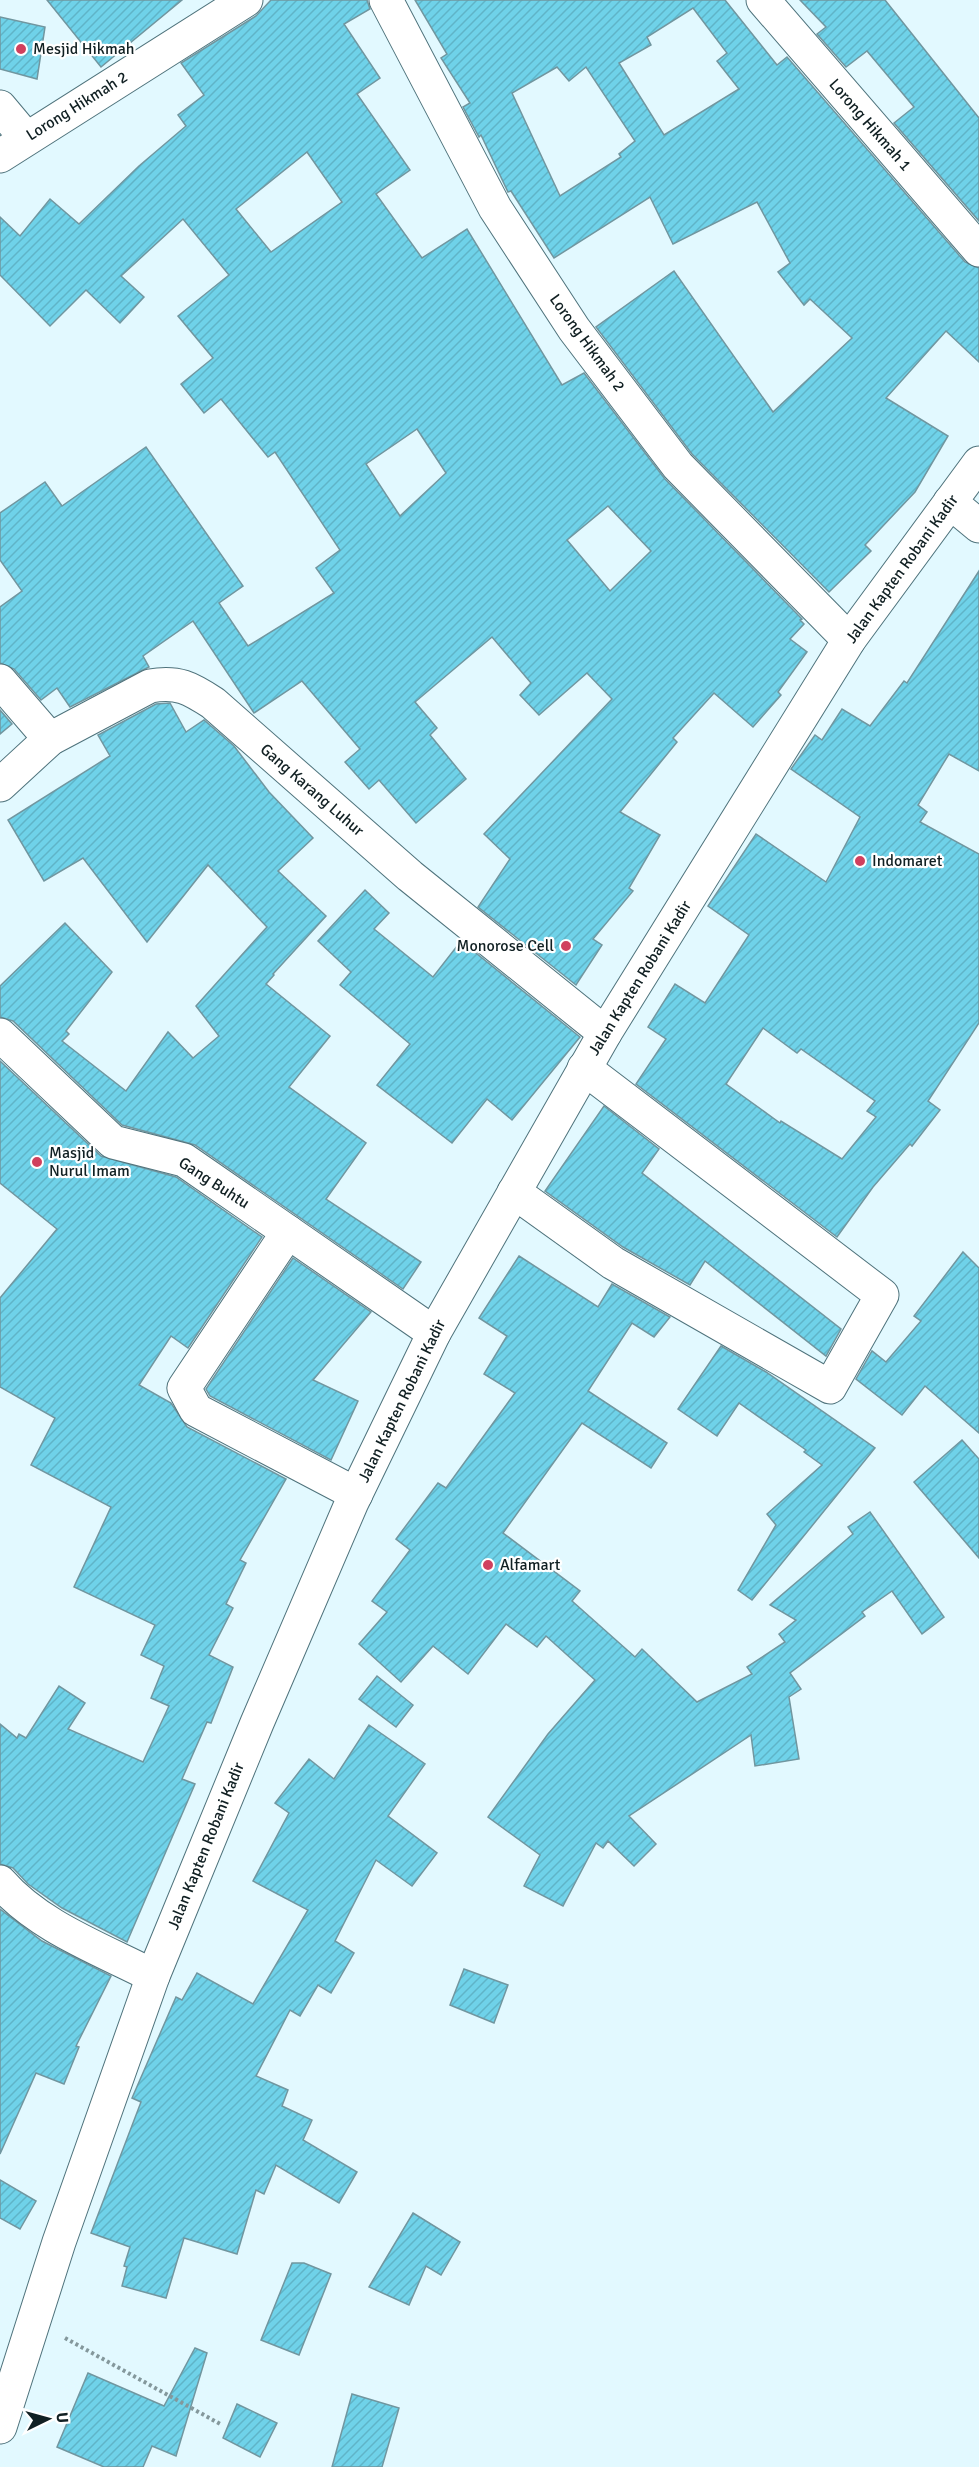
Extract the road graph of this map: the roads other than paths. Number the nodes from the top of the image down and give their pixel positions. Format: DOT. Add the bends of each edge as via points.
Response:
graph roads {
  1 [pos="246,0"];
  2 [pos="386,0"];
  3 [pos="763,0"];
  4 [pos="0,107"];
  5 [pos="13,147"];
  6 [pos="979,249"];
  7 [pos="979,464"];
  8 [pos="950,502"];
  9 [pos="979,526"];
  10 [pos="849,640"];
  11 [pos="0,681"];
  12 [pos="50,739"];
  13 [pos="0,785"];
  14 [pos="605,1033"];
  15 [pos="0,1035"];
  16 [pos="584,1068"];
  17 [pos="514,1192"];
  18 [pos="288,1232"];
  19 [pos="434,1333"];
  20 [pos="356,1494"];
  21 [pos="0,1882"];
  22 [pos="153,1976"];
  23 [pos="0,2427"];
  1 -- 5 [label="street, Lorong Hikmah 2"];
  2 -- 10 [label="street, Lorong Hikmah 2" via="495,208 574,329 678,466"];
  3 -- 6 [label="street, Lorong Hikmah 1"];
  4 -- 5 [label="street"];
  7 -- 8 [label="street, Jalan Kapten Robani Kadir"];
  8 -- 9 [label="street"];
  8 -- 10 [label="street, Jalan Kapten Robani Kadir"];
  10 -- 14 [label="street, Jalan Kapten Robani Kadir"];
  11 -- 12 [label="street"];
  12 -- 13 [label="street, Gang Karang Luhur"];
  12 -- 14 [label="street, Gang Karang Luhur" via="150,686 165,683 188,687 213,703 410,876"];
  14 -- 16 [label="street, Jalan Kapten Robani Kadir"];
  15 -- 18 [label="street, Gang Buhtu" via="113,1142 184,1160"];
  16 -- 17 [label="street, Jalan Kapten Robani Kadir"];
  16 -- 17 [label="street" via="882,1295 830,1387 613,1263"];
  17 -- 19 [label="street, Jalan Kapten Robani Kadir"];
  18 -- 19 [label="street, Gang Buhtu"];
  18 -- 20 [label="street" via="184,1388 196,1410"];
  19 -- 20 [label="street, Jalan Kapten Robani Kadir"];
  20 -- 22 [label="street, Jalan Kapten Robani Kadir"];
  21 -- 22 [label="street" via="40,1918"];
  22 -- 23 [label="street, Jalan Kapten Robani Kadir"];
}
